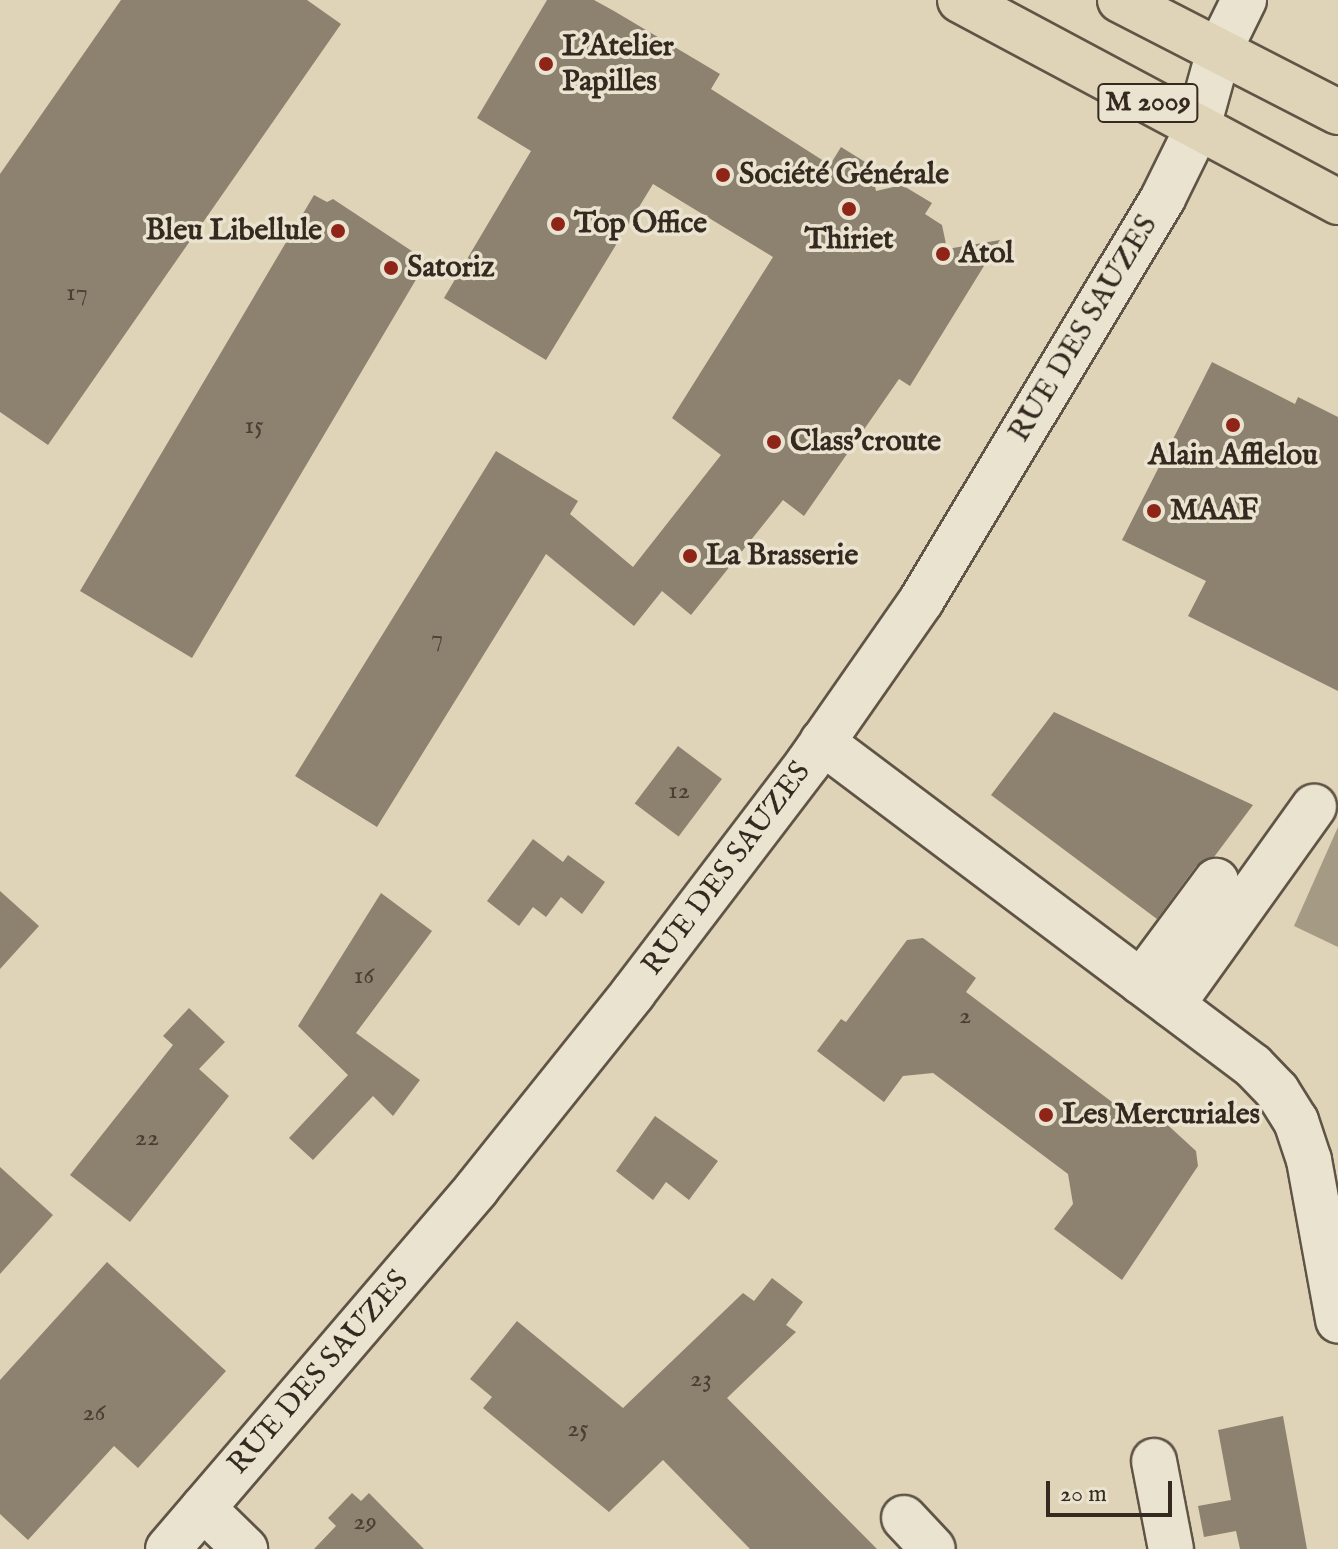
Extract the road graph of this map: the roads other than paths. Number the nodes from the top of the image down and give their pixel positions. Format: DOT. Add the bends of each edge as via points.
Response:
graph roads {
  1 [pos="960,0"];
  2 [pos="1120,0"];
  3 [pos="1244,0"];
  4 [pos="1219,51"];
  5 [pos="1338,112"];
  6 [pos="1198,127"];
  7 [pos="1338,202"];
  8 [pos="822,742"];
  9 [pos="1314,807"];
  10 [pos="1216,881"];
  11 [pos="1156,994"];
  12 [pos="1336,1294"];
  13 [pos="1154,1461"];
  14 [pos="203,1508"];
  15 [pos="168,1549"];
  16 [pos="245,1549"];
  17 [pos="1171,1549"];
  1 -- 6 [label="main road, M 2009"];
  2 -- 4 [label="main road, M 2009"];
  3 -- 4 [label="street, RUE DES SAUZES"];
  4 -- 5 [label="main road, M 2009"];
  4 -- 6 [label="street, RUE DES SAUZES"];
  6 -- 7 [label="main road, M 2009"];
  6 -- 8 [label="street, RUE DES SAUZES" via="1163,198 921,601"];
  8 -- 11 [label="street"];
  8 -- 14 [label="street, RUE DES SAUZES" via="477,1188"];
  9 -- 11 [label="street"];
  10 -- 11 [label="street"];
  11 -- 12 [label="street" via="1253,1066 1296,1121"];
  13 -- 17 [label="street"];
  14 -- 15 [label="street, RUE DES SAUZES"];
  14 -- 16 [label="street"];
}
